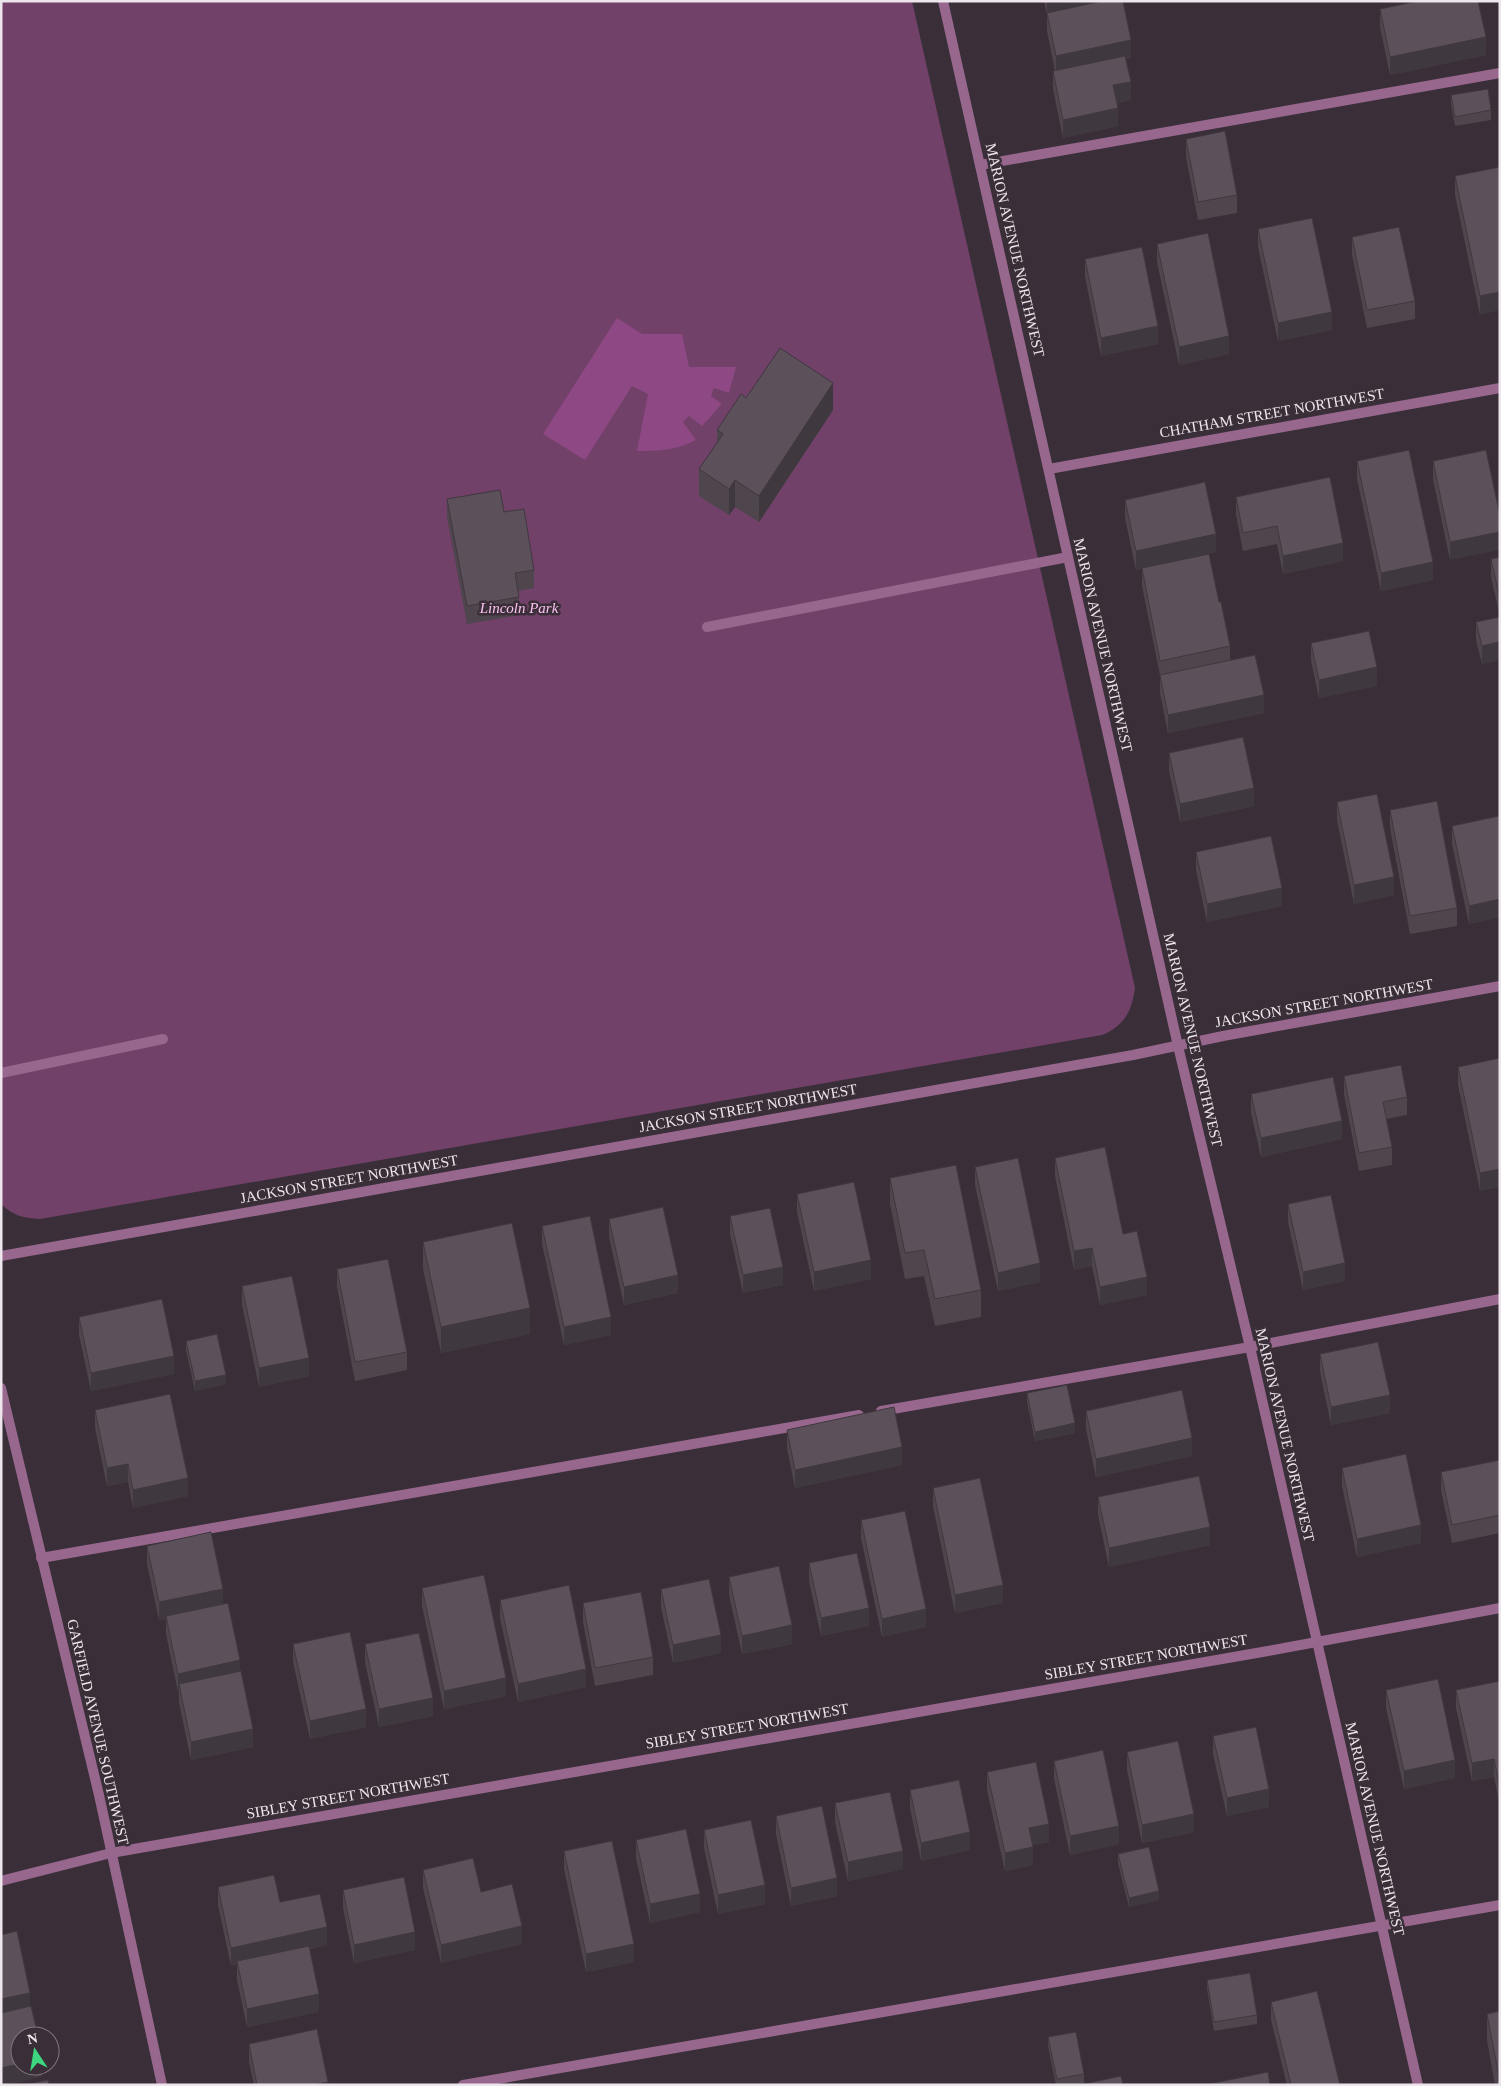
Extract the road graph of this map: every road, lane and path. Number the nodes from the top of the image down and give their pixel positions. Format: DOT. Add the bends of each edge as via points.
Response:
graph roads {
  1 [pos="943,1"];
  2 [pos="1500,74"];
  3 [pos="980,164"];
  4 [pos="1500,388"];
  5 [pos="1049,469"];
  6 [pos="1068,557"];
  7 [pos="708,627"];
  8 [pos="1500,986"];
  9 [pos="163,1039"];
  10 [pos="1178,1046"];
  11 [pos="1,1072"];
  12 [pos="1,1256"];
  13 [pos="1500,1299"];
  14 [pos="1250,1347"];
  15 [pos="1,1388"];
  16 [pos="41,1558"];
  17 [pos="1500,1608"];
  18 [pos="1316,1642"];
  19 [pos="111,1853"];
  20 [pos="1,1881"];
  21 [pos="1500,1905"];
  22 [pos="1381,1925"];
  23 [pos="162,2085"];
  24 [pos="463,2085"];
  25 [pos="1418,2085"];
  1 -- 3 [label="street, MARION AVENUE NORTHWEST"];
  2 -- 3 [label="street"];
  3 -- 5 [label="street, MARION AVENUE NORTHWEST"];
  4 -- 5 [label="street, CHATHAM STREET NORTHWEST"];
  5 -- 6 [label="street, MARION AVENUE NORTHWEST"];
  6 -- 7 [label="street"];
  6 -- 10 [label="street, MARION AVENUE NORTHWEST"];
  8 -- 10 [label="street, JACKSON STREET NORTHWEST"];
  9 -- 11 [label="street"];
  10 -- 12 [label="street, JACKSON STREET NORTHWEST"];
  10 -- 14 [label="street, MARION AVENUE NORTHWEST"];
  13 -- 14 [label="street"];
  14 -- 16 [label="street"];
  14 -- 18 [label="street, MARION AVENUE NORTHWEST"];
  15 -- 16 [label="street, GARFIELD AVENUE SOUTHWEST"];
  16 -- 19 [label="street, GARFIELD AVENUE SOUTHWEST"];
  17 -- 18 [label="street, SIBLEY STREET NORTHWEST"];
  18 -- 19 [label="street, SIBLEY STREET NORTHWEST"];
  18 -- 22 [label="street, MARION AVENUE NORTHWEST"];
  19 -- 20 [label="street, SIBLEY STREET NORTHWEST"];
  19 -- 23 [label="street, GARFIELD AVENUE SOUTHWEST"];
  21 -- 22 [label="street"];
  22 -- 24 [label="street"];
  22 -- 25 [label="street, MARION AVENUE NORTHWEST"];
}
